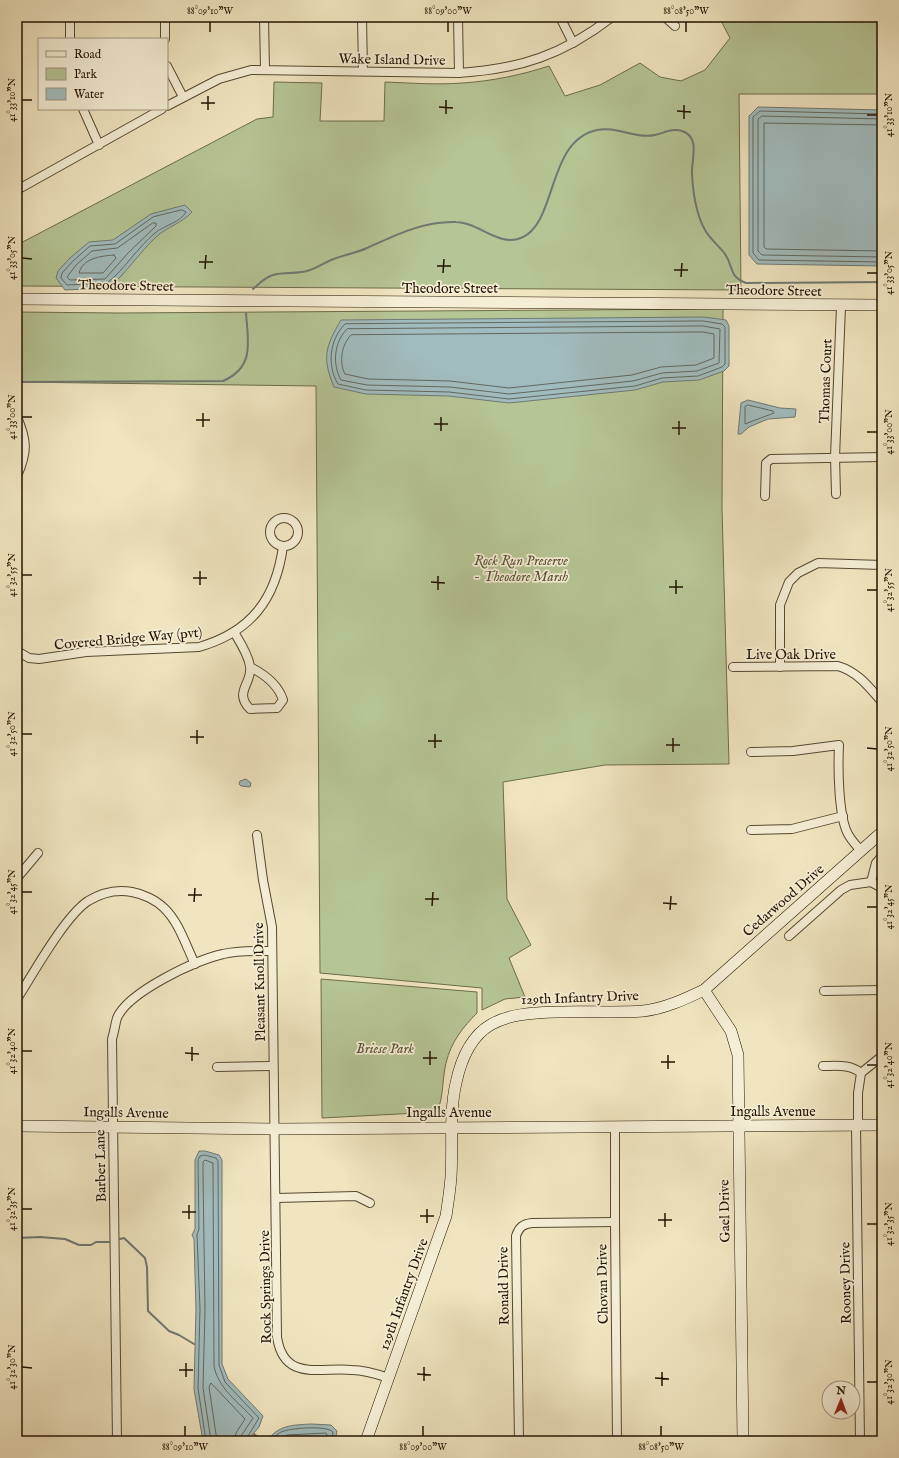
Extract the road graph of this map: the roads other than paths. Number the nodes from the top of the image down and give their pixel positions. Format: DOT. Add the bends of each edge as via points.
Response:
graph roads {
  1 [pos="70,17"];
  2 [pos="165,17"];
  3 [pos="264,17"];
  4 [pos="362,17"];
  5 [pos="458,17"];
  6 [pos="560,17"];
  7 [pos="612,17"];
  8 [pos="665,17"];
  9 [pos="675,26"];
  10 [pos="70,38"];
  11 [pos="165,38"];
  12 [pos="573,43"];
  13 [pos="168,68"];
  14 [pos="265,70"];
  15 [pos="363,71"];
  16 [pos="459,73"];
  17 [pos="184,97"];
  18 [pos="168,105"];
  19 [pos="83,110"];
  20 [pos="160,110"];
  21 [pos="99,145"];
  22 [pos="17,190"];
  23 [pos="17,299"];
  24 [pos="882,305"];
  25 [pos="840,306"];
  26 [pos="17,417"];
  27 [pos="882,456"];
  28 [pos="835,457"];
  29 [pos="17,476"];
  30 [pos="836,494"];
  31 [pos="765,496"];
  32 [pos="283,546"];
  33 [pos="882,565"];
  34 [pos="234,632"];
  35 [pos="17,651"];
  36 [pos="250,667"];
  37 [pos="733,667"];
  38 [pos="780,667"];
  39 [pos="882,702"];
  40 [pos="751,752"];
  41 [pos="843,816"];
  42 [pos="751,830"];
  43 [pos="882,832"];
  44 [pos="257,835"];
  45 [pos="861,851"];
  46 [pos="38,853"];
  47 [pos="882,856"];
  48 [pos="17,878"];
  49 [pos="871,882"];
  50 [pos="882,888"];
  51 [pos="789,936"];
  52 [pos="272,951"];
  53 [pos="195,964"];
  54 [pos="704,990"];
  55 [pos="882,990"];
  56 [pos="824,991"];
  57 [pos="17,999"];
  58 [pos="882,1057"];
  59 [pos="273,1066"];
  60 [pos="823,1066"];
  61 [pos="216,1067"];
  62 [pos="861,1073"];
  63 [pos="857,1125"];
  64 [pos="882,1125"];
  65 [pos="17,1126"];
  66 [pos="113,1126"];
  67 [pos="616,1126"];
  68 [pos="738,1126"];
  69 [pos="452,1127"];
  70 [pos="276,1129"];
  71 [pos="276,1198"];
  72 [pos="370,1203"];
  73 [pos="614,1222"];
  74 [pos="389,1378"];
  75 [pos="117,1441"];
  76 [pos="366,1441"];
  77 [pos="518,1441"];
  78 [pos="617,1441"];
  79 [pos="743,1441"];
  80 [pos="860,1441"];
  1 -- 10 [label="street"];
  2 -- 11 [label="street"];
  3 -- 14 [label="street"];
  4 -- 15 [label="street"];
  5 -- 16 [label="street"];
  6 -- 12 [label="street"];
  7 -- 12 [label="street, Wake Island Drive"];
  8 -- 9 [label="street"];
  12 -- 16 [label="street, Wake Island Drive" via="523,64"];
  13 -- 17 [label="street"];
  14 -- 15 [label="street, Wake Island Drive"];
  14 -- 17 [label="street, Wake Island Drive" via="229,75"];
  15 -- 16 [label="street, Wake Island Drive"];
  17 -- 18 [label="street, Wake Island Drive"];
  19 -- 21 [label="street"];
  20 -- 21 [label="street"];
  21 -- 22 [label="street"];
  23 -- 25 [label="street, Theodore Street"];
  24 -- 25 [label="street, Theodore Street"];
  25 -- 28 [label="street, Thomas Court"];
  26 -- 29 [label="street" via="26,450"];
  27 -- 28 [label="street"];
  28 -- 30 [label="street, Thomas Court"];
  28 -- 31 [label="street" via="771,459 766,464"];
  32 -- 34 [label="street, Covered Bridge Way (pvt)" via="275,581 265,602 252,618"];
  33 -- 38 [label="street" via="818,563 798,573 789,582 780,605"];
  34 -- 35 [label="street, Covered Bridge Way (pvt)" via="216,642 179,649 86,652 38,659 29,658"];
  34 -- 36 [label="street"];
  36 -- 36 [label="street" via="242,697 244,702 250,708 277,708 283,700 281,692 264,674"];
  37 -- 38 [label="street, Live Oak Drive"];
  38 -- 39 [label="street, Live Oak Drive" via="838,666 849,670 862,680"];
  40 -- 41 [label="street" via="793,751 839,745 838,774"];
  41 -- 42 [label="street" via="792,829"];
  41 -- 45 [label="street" via="848,834"];
  43 -- 45 [label="street, Cedarwood Drive"];
  44 -- 52 [label="street, Pleasant Knoll Drive" via="272,927"];
  45 -- 54 [label="street, Cedarwood Drive"];
  46 -- 48 [label="street"];
  47 -- 49 [label="street" via="876,863"];
  49 -- 50 [label="street"];
  49 -- 51 [label="street" via="850,885 841,890"];
  52 -- 53 [label="street, Barber Lane" via="222,954"];
  52 -- 59 [label="street, Pleasant Knoll Drive"];
  53 -- 57 [label="street" via="164,908 139,893 108,892 88,901 69,920"];
  53 -- 66 [label="street, Barber Lane" via="150,987 131,1000 118,1018 112,1039"];
  54 -- 68 [label="street, Gael Drive" via="731,1031 738,1055"];
  54 -- 69 [label="street, 129th Infantry Drive" via="678,1002 644,1011 527,1012 507,1016 487,1026 471,1042 462,1062 456,1084"];
  55 -- 56 [label="street"];
  58 -- 62 [label="street"];
  59 -- 61 [label="street"];
  59 -- 70 [label="street, Pleasant Knoll Drive"];
  60 -- 62 [label="street" via="848,1066 856,1068"];
  62 -- 63 [label="street, Rooney Drive"];
  63 -- 64 [label="street, Ingalls Avenue"];
  63 -- 68 [label="street, Ingalls Avenue"];
  63 -- 80 [label="street, Rooney Drive"];
  65 -- 66 [label="street, Ingalls Avenue"];
  66 -- 70 [label="street, Ingalls Avenue"];
  66 -- 75 [label="street, Barber Lane"];
  67 -- 68 [label="street, Ingalls Avenue"];
  67 -- 69 [label="street, Ingalls Avenue"];
  67 -- 73 [label="street, Chovan Drive"];
  68 -- 79 [label="street, Gael Drive"];
  69 -- 70 [label="street, Ingalls Avenue"];
  69 -- 74 [label="street, 129th Infantry Drive" via="451,1178 446,1216"];
  70 -- 71 [label="street, Rock Springs Drive"];
  71 -- 72 [label="street" via="356,1196"];
  71 -- 74 [label="street, Rock Springs Drive" via="279,1350 290,1364 299,1369 352,1370"];
  73 -- 77 [label="street, Ronald Drive" via="532,1223 525,1224 517,1231"];
  73 -- 78 [label="street, Chovan Drive"];
  74 -- 76 [label="street, 129th Infantry Drive"];
}
